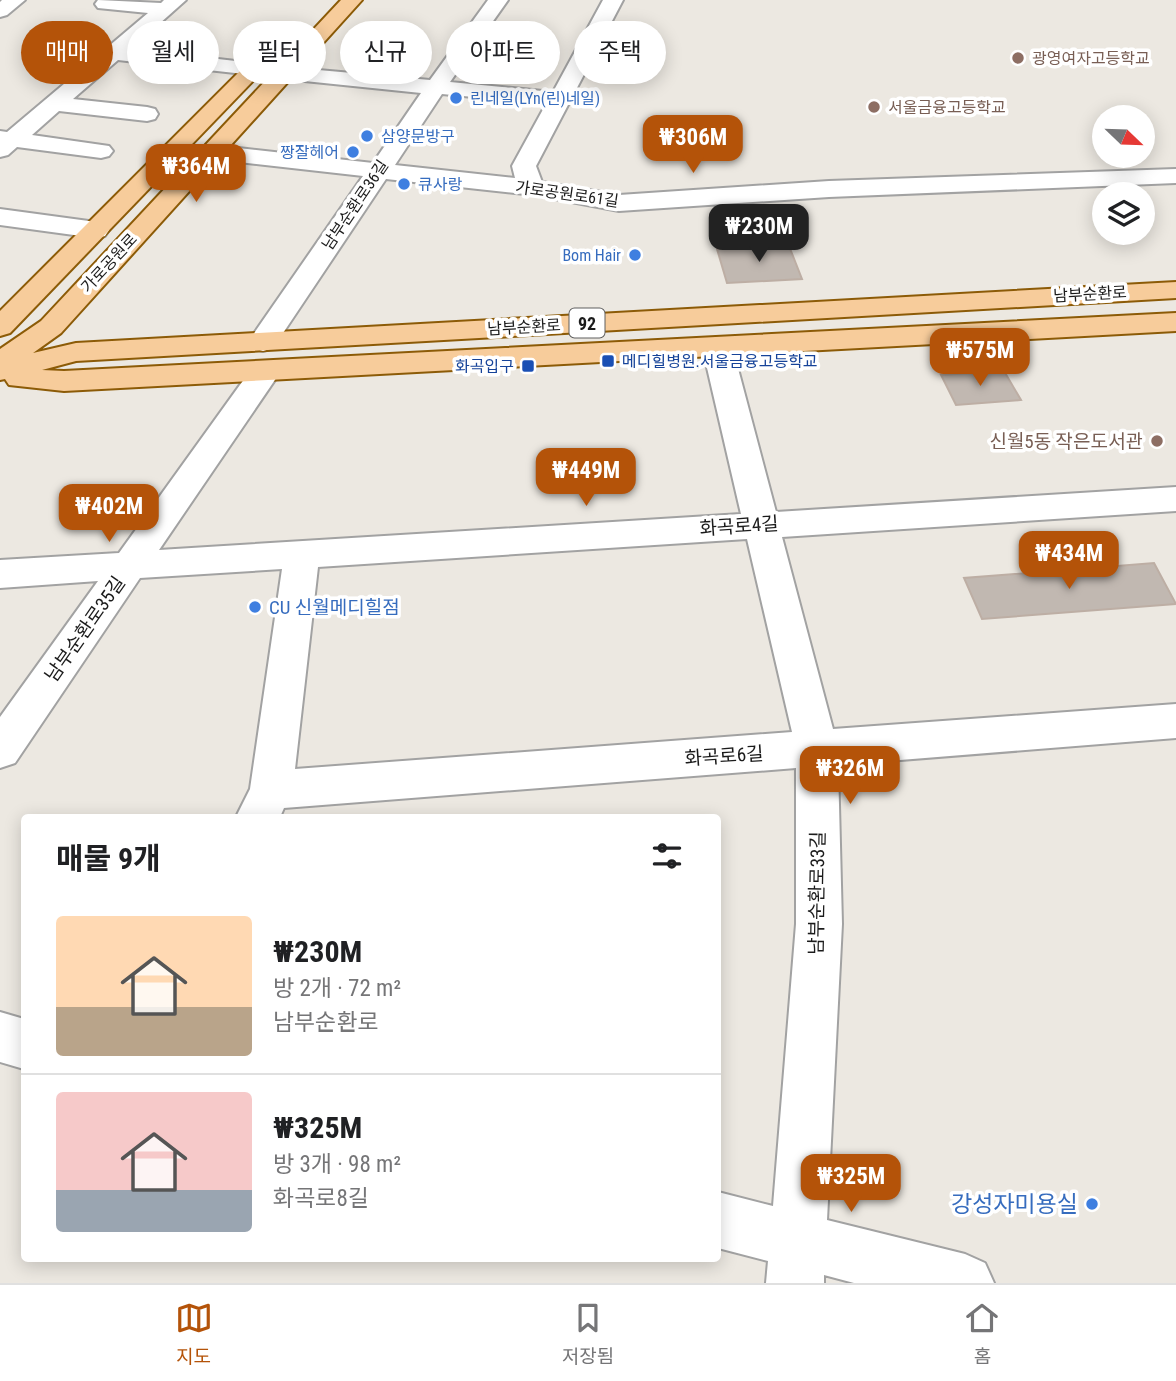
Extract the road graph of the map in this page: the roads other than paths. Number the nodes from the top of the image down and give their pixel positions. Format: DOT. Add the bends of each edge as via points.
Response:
graph roads {
  1 [pos="110,0"];
  2 [pos="352,0"];
  3 [pos="498,0"];
  4 [pos="613,0"];
  5 [pos="171,4"];
  6 [pos="326,28"];
  7 [pos="114,53"];
  8 [pos="233,67"];
  9 [pos="326,76"];
  10 [pos="238,84"];
  11 [pos="274,84"];
  12 [pos="436,87"];
  13 [pos="559,99"];
  14 [pos="54,104"];
  15 [pos="147,114"];
  16 [pos="4,143"];
  17 [pos="101,151"];
  18 [pos="212,152"];
  19 [pos="378,170"];
  20 [pos="1176,176"];
  21 [pos="534,188"];
  22 [pos="0,217"];
  23 [pos="96,230"];
  24 [pos="1176,289"];
  25 [pos="1176,322"];
  26 [pos="0,327"];
  27 [pos="717,346"];
  28 [pos="264,356"];
  29 [pos="0,363"];
  30 [pos="0,371"];
  31 [pos="0,377"];
  32 [pos="1176,499"];
  33 [pos="760,525"];
  34 [pos="302,553"];
  35 [pos="130,564"];
  36 [pos="0,574"];
  37 [pos="1176,721"];
  38 [pos="817,749"];
  39 [pos="0,750"];
  40 [pos="265,804"];
  41 [pos="0,1037"];
  42 [pos="21,1043"];
  43 [pos="721,1222"];
  44 [pos="797,1262"];
  45 [pos="965,1283"];
  1 -- 5 [label="street" via="105,4"];
  2 -- 6 [label="main road, 가로공원로"];
  3 -- 12 [label="street, 남부순환로36길"];
  4 -- 13 [label="street"];
  5 -- 7 [label="street"];
  7 -- 8 [label="street"];
  7 -- 14 [label="street"];
  9 -- 12 [label="street"];
  10 -- 23 [label="main road, 가로공원로"];
  11 -- 18 [label="main road, 가로공원로"];
  12 -- 13 [label="street"];
  12 -- 19 [label="street, 남부순환로36길"];
  13 -- 21 [label="street" via="524,166"];
  14 -- 15 [label="street"];
  14 -- 16 [label="street"];
  16 -- 17 [label="street"];
  18 -- 19 [label="street, 가로공원로61길"];
  18 -- 29 [label="main road, 가로공원로" via="51,327"];
  19 -- 21 [label="street, 가로공원로61길"];
  19 -- 28 [label="street, 남부순환로36길"];
  20 -- 21 [label="street, 가로공원로61길" via="829,189 619,203"];
  22 -- 23 [label="street"];
  23 -- 26 [label="main road, 가로공원로"];
  24 -- 28 [label="main road, 남부순환로 / 92"];
  25 -- 27 [label="main road, 남부순환로 / 92"];
  27 -- 28 [label="main road, 남부순환로 / 92"];
  27 -- 33 [label="street, 남부순환로33길"];
  28 -- 30 [label="main road, 남부순환로 / 92" via="76,352"];
  28 -- 31 [label="main road, 남부순환로 / 92" via="64,382"];
  28 -- 35 [label="street, 남부순환로35길"];
  32 -- 33 [label="street, 화곡로4길"];
  33 -- 34 [label="street, 화곡로4길"];
  33 -- 38 [label="street, 남부순환로33길"];
  34 -- 35 [label="street, 화곡로4길"];
  34 -- 40 [label="street"];
  35 -- 36 [label="street, 화곡로4길"];
  35 -- 39 [label="street, 남부순환로35길"];
  37 -- 38 [label="street, 화곡로6길"];
  38 -- 40 [label="street, 화곡로6길"];
  38 -- 44 [label="street, 남부순환로33길" via="819,924"];
  41 -- 42 [label="street"];
  43 -- 44 [label="street"];
  44 -- 45 [label="street"];
}
